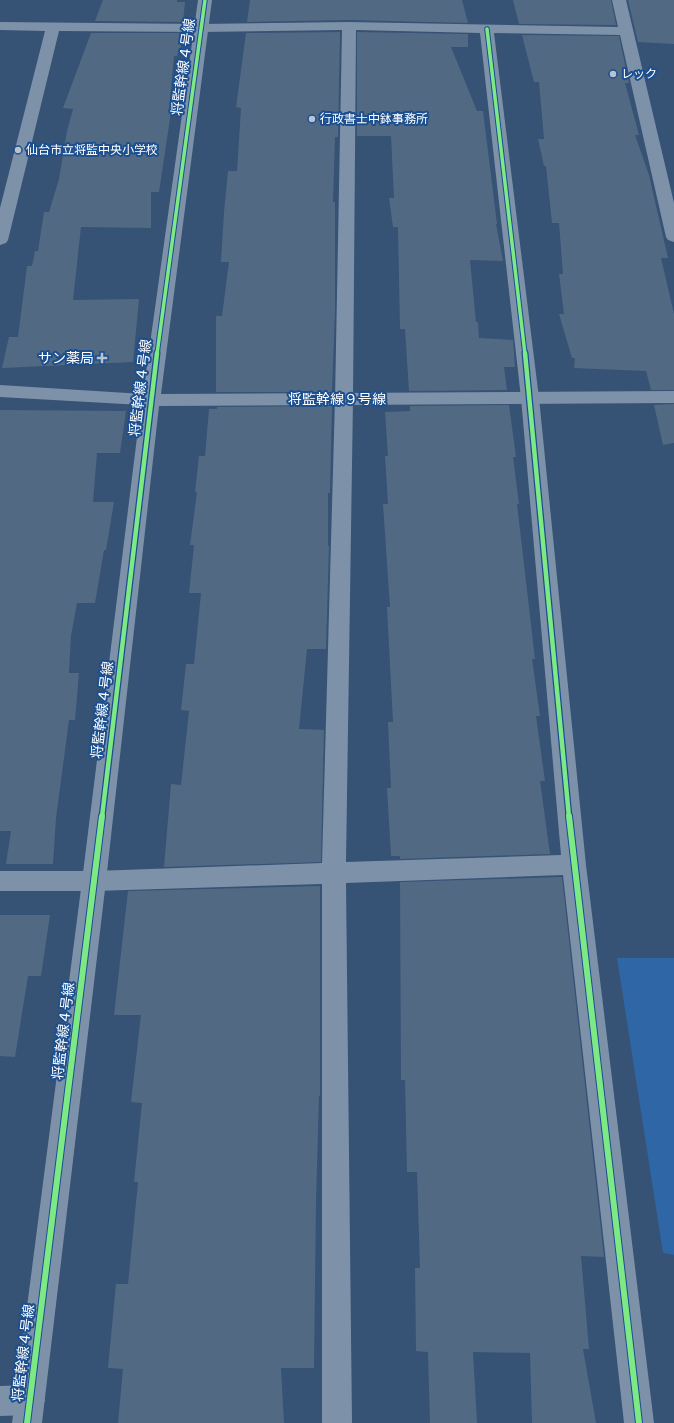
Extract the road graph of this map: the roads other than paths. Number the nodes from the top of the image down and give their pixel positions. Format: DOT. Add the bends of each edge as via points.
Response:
graph roads {
  1 [pos="205,0"];
  2 [pos="619,0"];
  3 [pos="0,26"];
  4 [pos="349,26"];
  5 [pos="53,27"];
  6 [pos="200,28"];
  7 [pos="487,29"];
  8 [pos="626,31"];
  9 [pos="674,237"];
  10 [pos="0,240"];
  11 [pos="0,391"];
  12 [pos="674,397"];
  13 [pos="530,398"];
  14 [pos="344,399"];
  15 [pos="150,400"];
  16 [pos="574,865"];
  17 [pos="334,873"];
  18 [pos="94,881"];
  19 [pos="0,882"];
  20 [pos="0,1402"];
  21 [pos="28,1412"];
  22 [pos="337,1423"];
  23 [pos="639,1423"];
  1 -- 6 [label="street, 将監幹線４号線"];
  2 -- 8 [label="street"];
  3 -- 5 [label="street"];
  4 -- 6 [label="street"];
  4 -- 7 [label="street"];
  4 -- 14 [label="street"];
  5 -- 6 [label="street"];
  5 -- 10 [label="street"];
  6 -- 15 [label="street, 将監幹線４号線"];
  7 -- 8 [label="street"];
  7 -- 13 [label="street"];
  8 -- 9 [label="street"];
  11 -- 15 [label="street, 将監幹線９号線"];
  12 -- 13 [label="street, 将監幹線９号線"];
  13 -- 14 [label="street, 将監幹線９号線"];
  13 -- 16 [label="street"];
  14 -- 15 [label="street, 将監幹線９号線"];
  14 -- 17 [label="street"];
  15 -- 18 [label="street, 将監幹線４号線"];
  16 -- 17 [label="street"];
  16 -- 23 [label="street"];
  17 -- 18 [label="street"];
  17 -- 22 [label="street"];
  18 -- 19 [label="street"];
  18 -- 21 [label="street, 将監幹線４号線"];
  20 -- 21 [label="street"];
}
